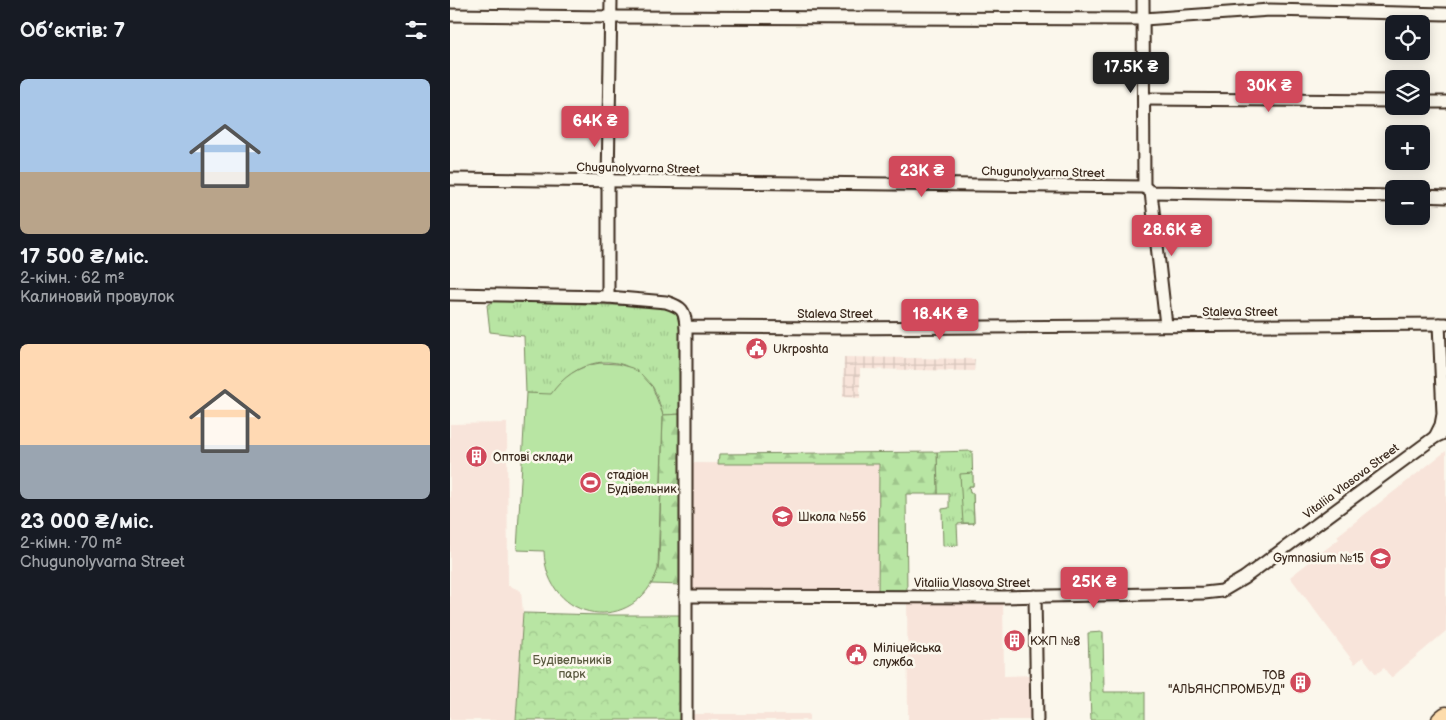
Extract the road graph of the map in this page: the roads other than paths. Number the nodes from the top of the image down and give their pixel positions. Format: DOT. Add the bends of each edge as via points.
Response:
graph roads {
  1 [pos="611,0"];
  2 [pos="1143,0"];
  3 [pos="1446,14"];
  4 [pos="450,15"];
  5 [pos="611,17"];
  6 [pos="1144,18"];
  7 [pos="1144,99"];
  8 [pos="1385,101"];
  9 [pos="1430,102"];
  10 [pos="1446,102"];
  11 [pos="450,179"];
  12 [pos="608,182"];
  13 [pos="1148,189"];
  14 [pos="1385,196"];
  15 [pos="1430,196"];
  16 [pos="1446,196"];
  17 [pos="450,294"];
  18 [pos="608,297"];
  19 [pos="1442,324"];
  20 [pos="1166,326"];
  21 [pos="686,327"];
  22 [pos="1446,432"];
  23 [pos="1435,437"];
  24 [pos="686,596"];
  25 [pos="1035,596"];
  26 [pos="1446,716"];
  27 [pos="686,720"];
  28 [pos="1037,720"];
  29 [pos="1441,720"];
  1 -- 5 [label="street"];
  2 -- 6 [label="street"];
  3 -- 6 [label="street" via="1270,10"];
  4 -- 5 [label="street"];
  5 -- 6 [label="street"];
  5 -- 12 [label="street"];
  6 -- 7 [label="street"];
  7 -- 8 [label="street"];
  7 -- 13 [label="street"];
  9 -- 10 [label="street"];
  11 -- 12 [label="street, Chugunolyvarna Street"];
  12 -- 13 [label="street, Chugunolyvarna Street"];
  12 -- 18 [label="street"];
  13 -- 14 [label="street, Chugunolyvarna Street"];
  13 -- 20 [label="street"];
  15 -- 16 [label="street"];
  17 -- 18 [label="street"];
  18 -- 21 [label="street" via="675,304 685,314"];
  19 -- 20 [label="street, Staleva Street"];
  19 -- 23 [label="street" via="1443,414"];
  20 -- 21 [label="street, Staleva Street"];
  21 -- 24 [label="street"];
  22 -- 23 [label="street, Vitaliia Vlasova Street"];
  23 -- 25 [label="street, Vitaliia Vlasova Street" via="1222,591"];
  24 -- 25 [label="street, Vitaliia Vlasova Street"];
  24 -- 27 [label="street"];
  25 -- 28 [label="street"];
  26 -- 29 [label="main road"];
}
